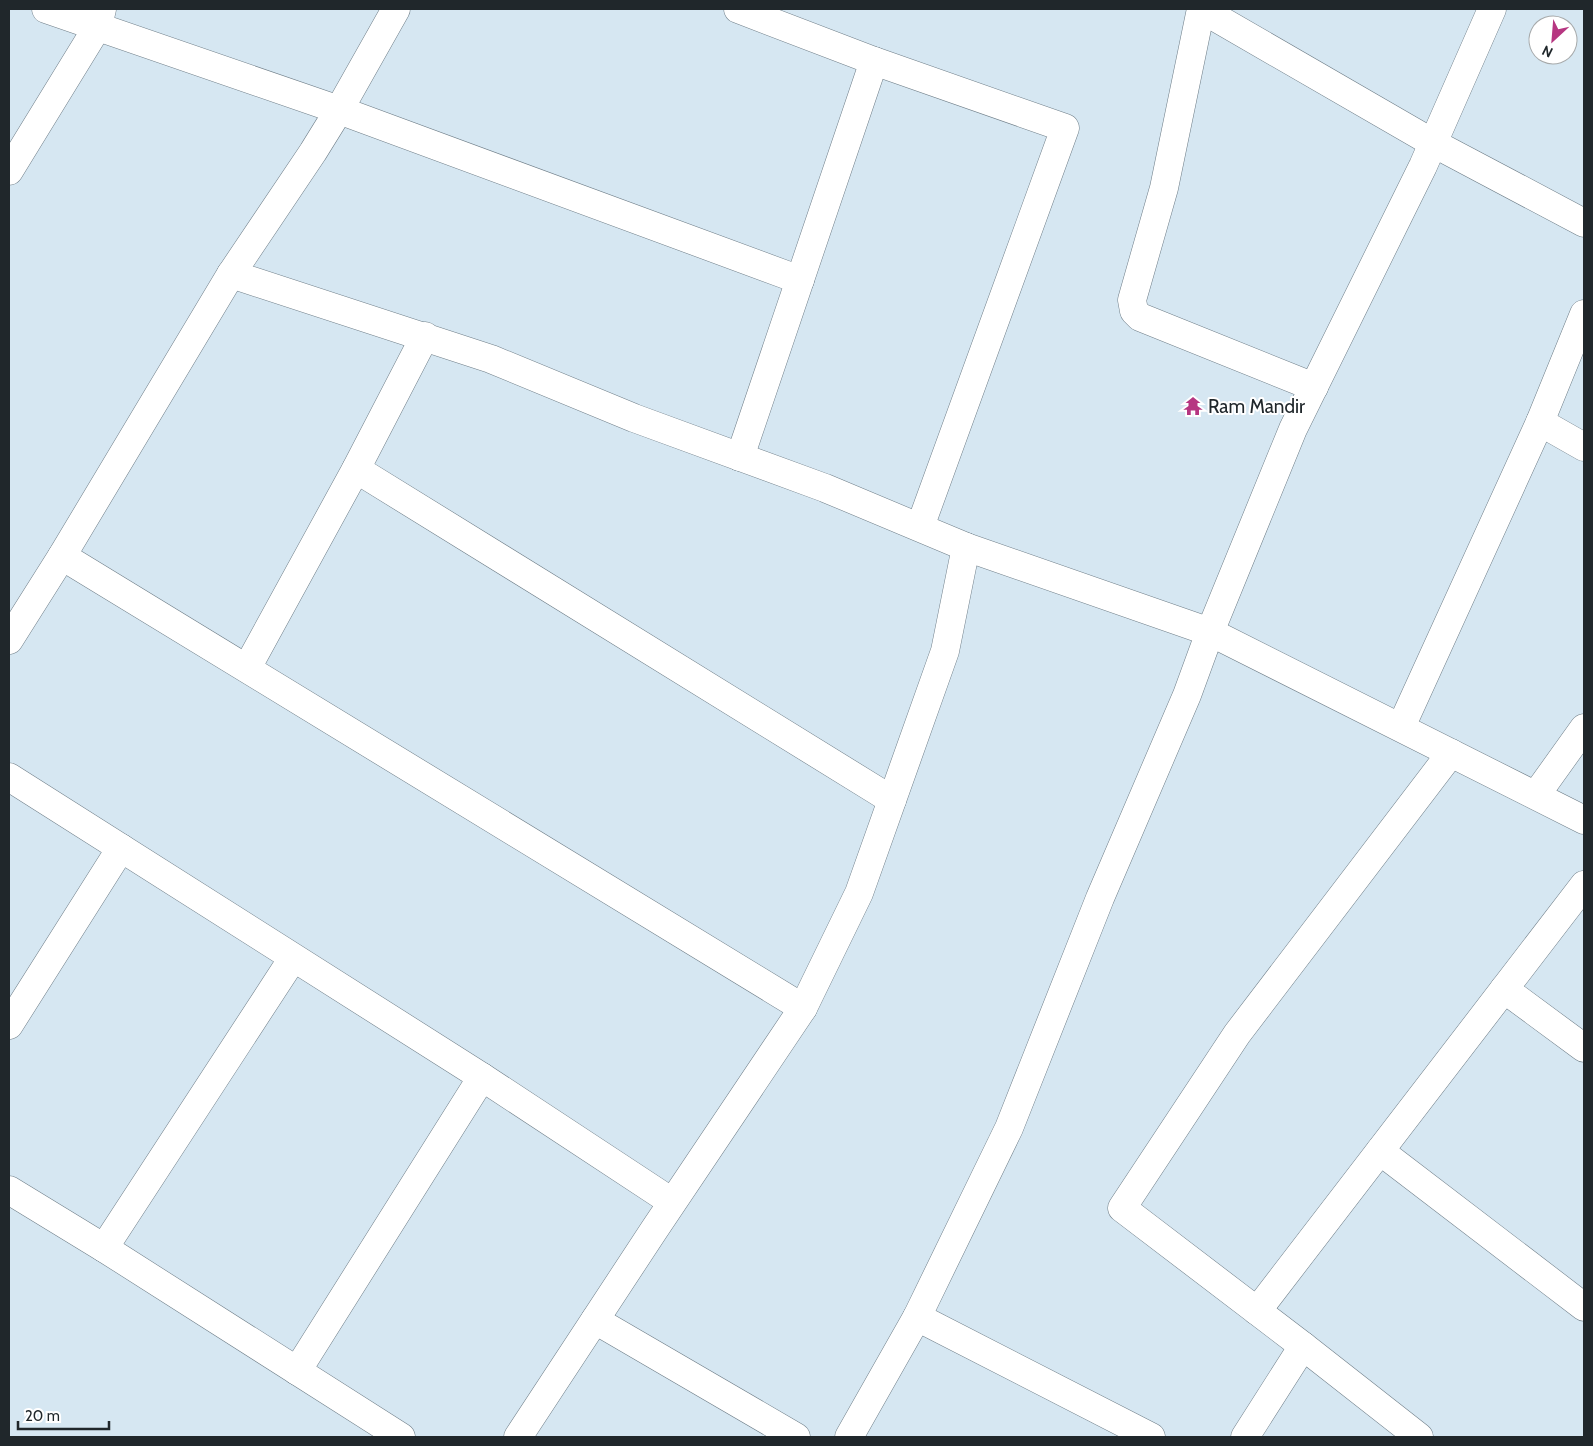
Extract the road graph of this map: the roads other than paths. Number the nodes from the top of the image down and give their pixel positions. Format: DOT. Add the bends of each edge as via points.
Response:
graph roads {
  1 [pos="46,9"];
  2 [pos="396,9"];
  3 [pos="738,9"];
  4 [pos="1201,9"];
  5 [pos="1492,9"];
  6 [pos="100,17"];
  7 [pos="874,61"];
  8 [pos="339,110"];
  9 [pos="1434,143"];
  10 [pos="9,171"];
  11 [pos="1584,223"];
  12 [pos="230,274"];
  13 [pos="800,280"];
  14 [pos="1584,314"];
  15 [pos="425,336"];
  16 [pos="1314,387"];
  17 [pos="1540,422"];
  18 [pos="1584,447"];
  19 [pos="740,457"];
  20 [pos="356,469"];
  21 [pos="920,527"];
  22 [pos="966,547"];
  23 [pos="62,556"];
  24 [pos="1210,632"];
  25 [pos="9,640"];
  26 [pos="247,668"];
  27 [pos="1401,727"];
  28 [pos="1584,728"];
  29 [pos="1451,753"];
  30 [pos="9,778"];
  31 [pos="1536,795"];
  32 [pos="892,800"];
  33 [pos="1584,820"];
  34 [pos="121,848"];
  35 [pos="1584,885"];
  36 [pos="293,958"];
  37 [pos="1504,989"];
  38 [pos="803,1008"];
  39 [pos="9,1025"];
  40 [pos="1584,1048"];
  41 [pos="482,1077"];
  42 [pos="1380,1151"];
  43 [pos="9,1190"];
  44 [pos="672,1202"];
  45 [pos="104,1248"];
  46 [pos="1584,1307"];
  47 [pos="1257,1311"];
  48 [pos="917,1316"];
  49 [pos="595,1320"];
  50 [pos="1303,1346"];
  51 [pos="297,1371"];
  52 [pos="401,1437"];
  53 [pos="518,1437"];
  54 [pos="796,1437"];
  55 [pos="849,1437"];
  56 [pos="1151,1437"];
  57 [pos="1246,1437"];
  58 [pos="1419,1437"];
  1 -- 6 [label="street"];
  2 -- 8 [label="street"];
  3 -- 7 [label="street"];
  4 -- 9 [label="street"];
  4 -- 16 [label="street" via="1164,188 1132,300 1134,311 1140,317"];
  5 -- 9 [label="street"];
  6 -- 8 [label="street"];
  6 -- 10 [label="street"];
  7 -- 13 [label="street"];
  7 -- 21 [label="street" via="1065,128"];
  8 -- 12 [label="street"];
  8 -- 13 [label="street"];
  9 -- 11 [label="street"];
  9 -- 16 [label="street"];
  12 -- 15 [label="street"];
  12 -- 23 [label="street"];
  13 -- 19 [label="street"];
  14 -- 17 [label="street"];
  15 -- 19 [label="street"];
  15 -- 20 [label="street"];
  16 -- 24 [label="street" via="1293,429"];
  17 -- 18 [label="street"];
  17 -- 27 [label="street"];
  19 -- 21 [label="street"];
  20 -- 26 [label="street"];
  20 -- 32 [label="street"];
  21 -- 22 [label="street"];
  22 -- 24 [label="street"];
  22 -- 32 [label="street" via="945,650"];
  23 -- 25 [label="street"];
  23 -- 26 [label="street"];
  24 -- 27 [label="street"];
  24 -- 48 [label="street" via="1009,1128"];
  26 -- 38 [label="street"];
  27 -- 29 [label="street"];
  28 -- 31 [label="street"];
  29 -- 31 [label="street"];
  29 -- 47 [label="street" via="1237,1034 1122,1208"];
  30 -- 34 [label="street"];
  31 -- 33 [label="street"];
  32 -- 38 [label="street" via="859,893"];
  34 -- 36 [label="street"];
  34 -- 39 [label="street"];
  35 -- 37 [label="street"];
  36 -- 41 [label="street"];
  36 -- 45 [label="street"];
  37 -- 40 [label="street"];
  37 -- 42 [label="street"];
  38 -- 44 [label="street"];
  41 -- 44 [label="street"];
  41 -- 51 [label="street"];
  42 -- 46 [label="street"];
  42 -- 47 [label="street"];
  43 -- 45 [label="street"];
  44 -- 49 [label="street"];
  45 -- 51 [label="street"];
  47 -- 50 [label="street"];
  48 -- 55 [label="street"];
  48 -- 56 [label="street"];
  49 -- 53 [label="street"];
  49 -- 54 [label="street"];
  50 -- 57 [label="street"];
  50 -- 58 [label="street"];
  51 -- 52 [label="street"];
}
